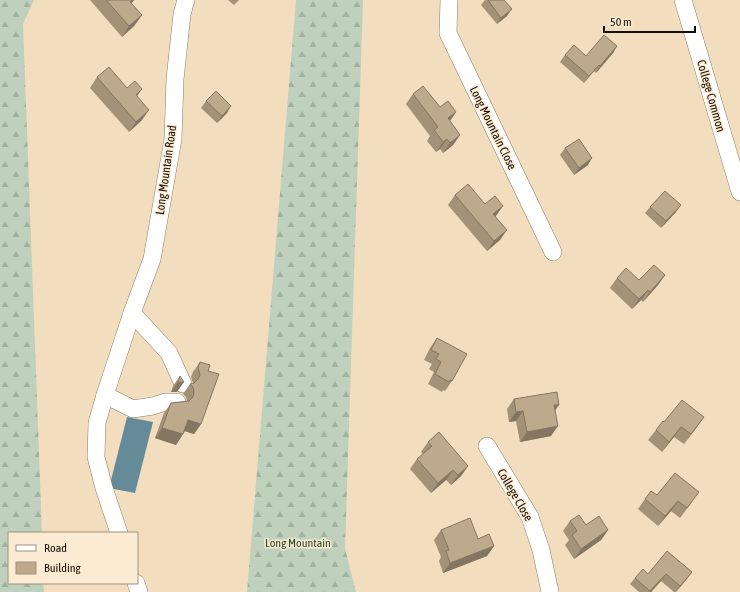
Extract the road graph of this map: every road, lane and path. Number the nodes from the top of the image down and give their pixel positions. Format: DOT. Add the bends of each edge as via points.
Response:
graph roads {
  1 [pos="186,0"];
  2 [pos="448,0"];
  3 [pos="683,0"];
  4 [pos="740,192"];
  5 [pos="553,252"];
  6 [pos="132,313"];
  7 [pos="183,384"];
  8 [pos="105,395"];
  9 [pos="177,402"];
  10 [pos="487,446"];
  11 [pos="119,532"];
  12 [pos="550,592"];
  1 -- 6 [label="street, Long Mountain Road" via="182,14 175,79 173,139 152,259"];
  2 -- 5 [label="street, Long Mountain Close" via="448,32"];
  3 -- 4 [label="street, College Common"];
  6 -- 7 [label="street" via="169,354"];
  6 -- 8 [label="street, Long Mountain Road"];
  8 -- 9 [label="street" via="132,409"];
  8 -- 11 [label="street, Long Mountain Road" via="97,423 96,457"];
  10 -- 12 [label="street, College Close" via="530,517 541,550"];
}
